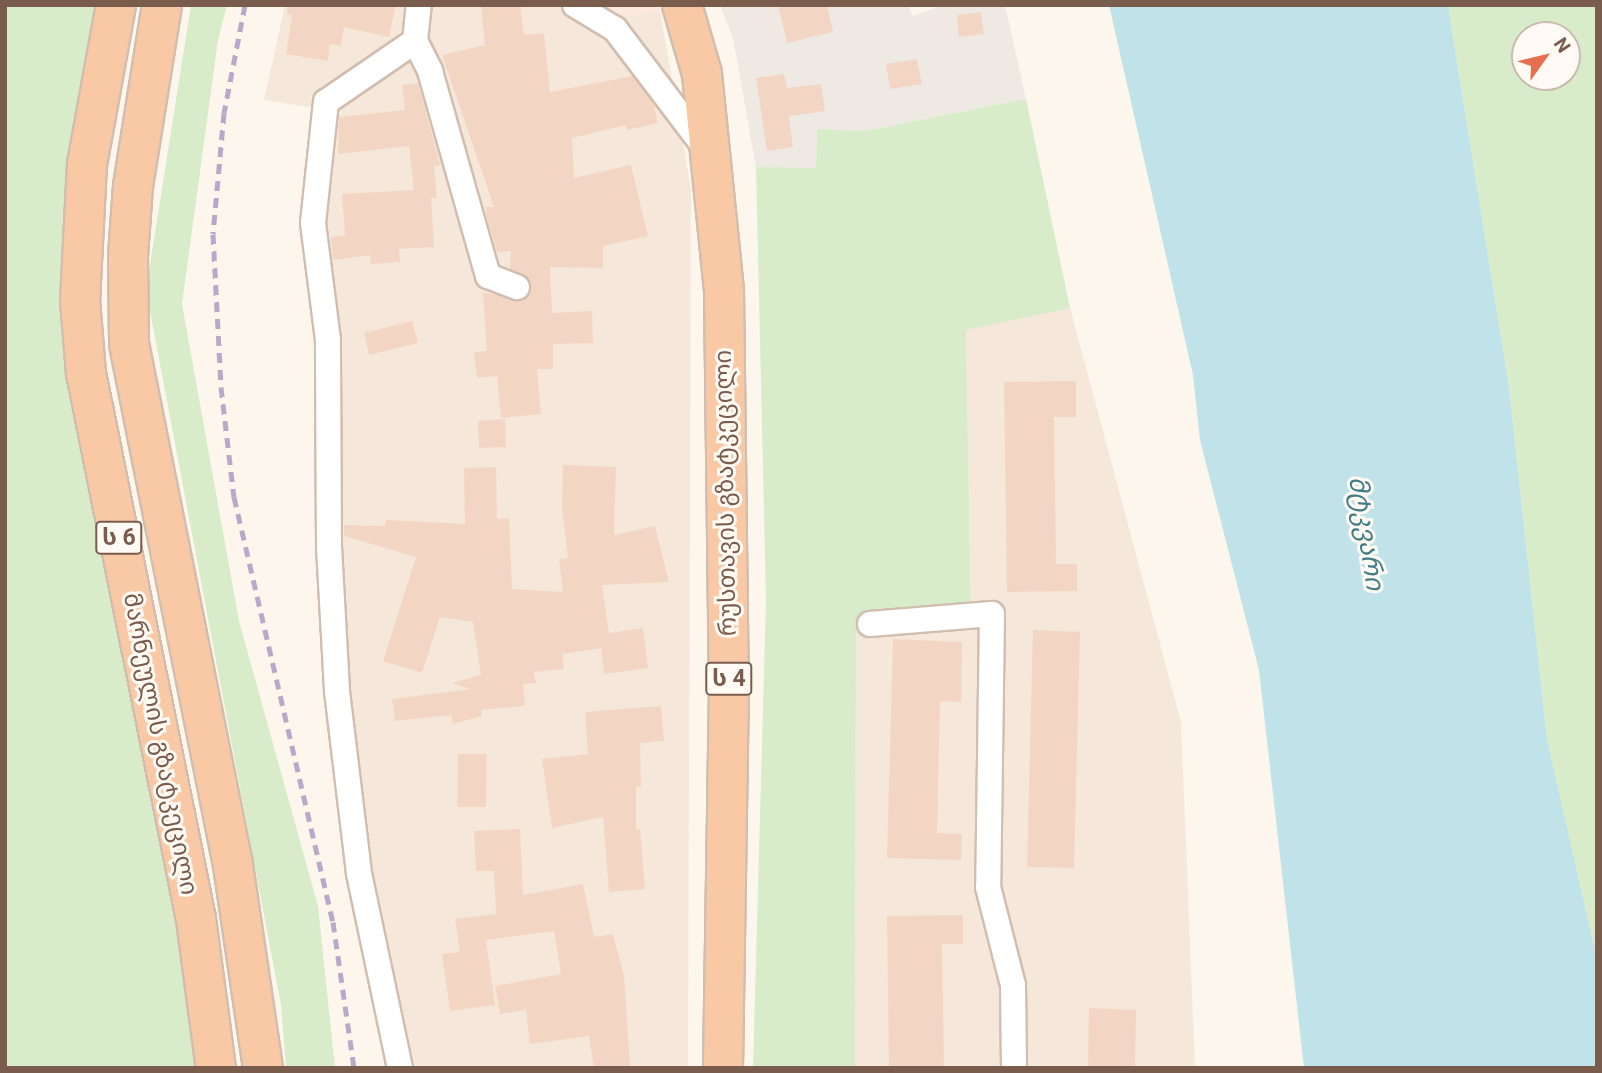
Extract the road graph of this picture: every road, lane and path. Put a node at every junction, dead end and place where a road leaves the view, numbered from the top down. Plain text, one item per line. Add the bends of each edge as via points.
1 (116, 5) edge
2 (162, 5) edge
3 (419, 5) edge
4 (575, 5) edge
5 (682, 5) edge
6 (415, 41) junction
7 (712, 157) junction
8 (517, 287) dead end
9 (870, 624) dead end
10 (216, 1068) edge
11 (263, 1068) edge
12 (400, 1068) edge
13 (723, 1068) edge
14 (1014, 1068) edge

1 - 10 highway, მარნეულის გზატკეცილი / ს 6 via 87,164 80,300 86,373 195,919
2 - 11 highway, მარნეულის გზატკეცილი / ს 6 via 133,186 129,344 233,865
3 - 6 street
4 - 7 street via 615,29
5 - 7 highway, რუსთავის გზატკეცილი / ს 4 via 702,74
6 - 8 street via 430,71 488,276
6 - 12 street via 326,102 313,223 328,340 329,547 337,690 359,873
7 - 13 highway, რუსთავის გზატკეცილი / ს 4 via 724,291 729,672
9 - 14 street via 992,614 988,887 1013,985

